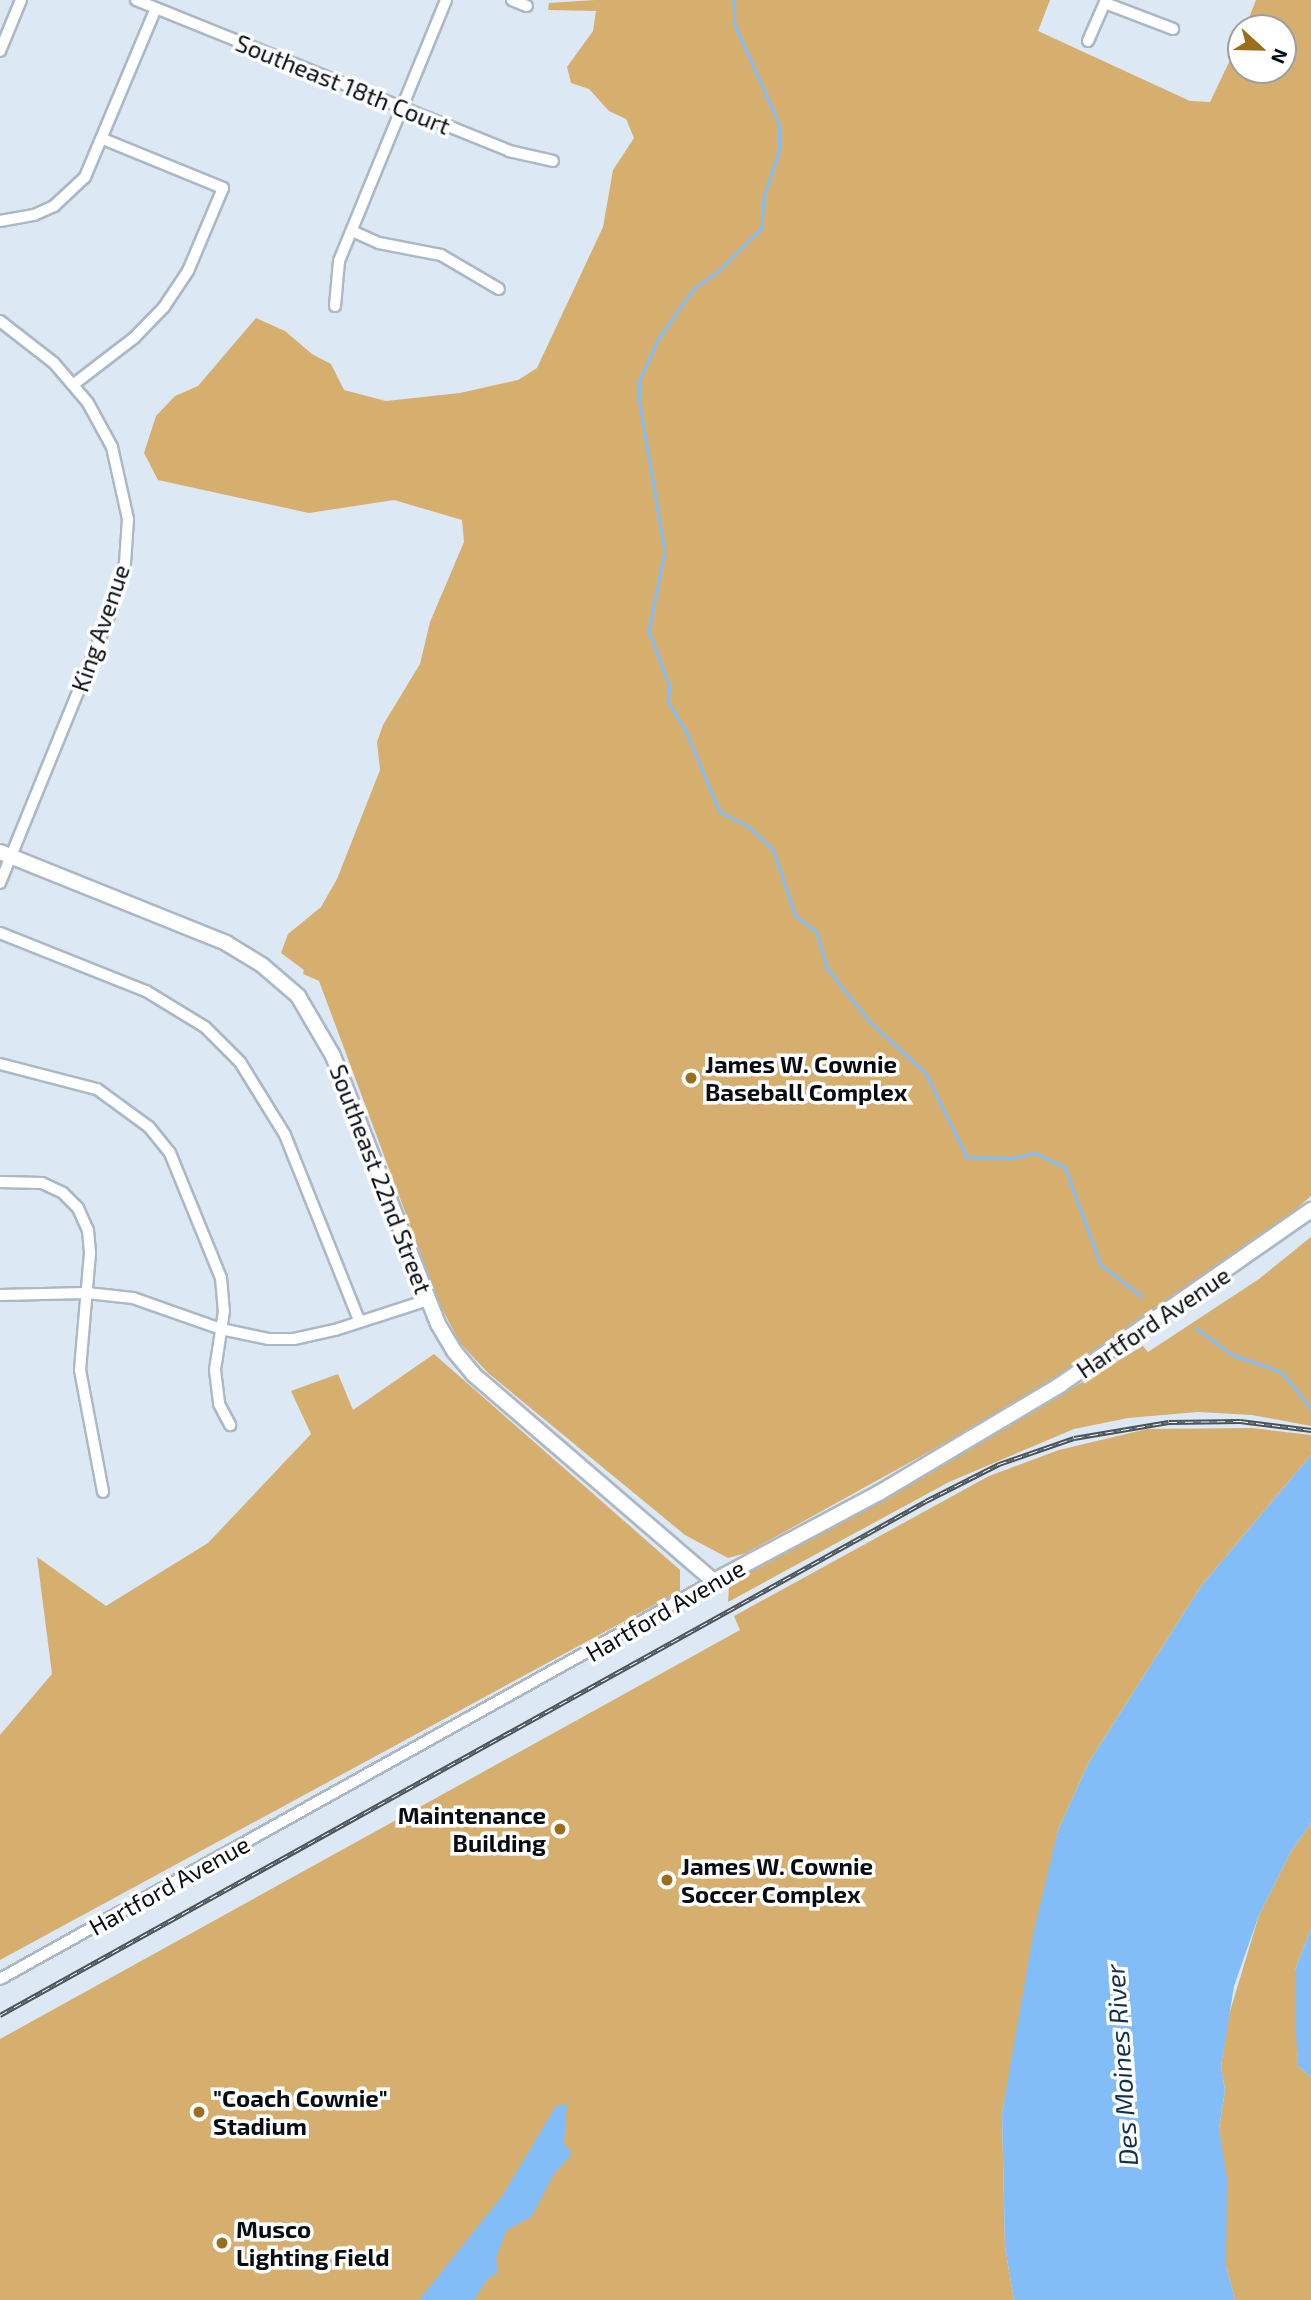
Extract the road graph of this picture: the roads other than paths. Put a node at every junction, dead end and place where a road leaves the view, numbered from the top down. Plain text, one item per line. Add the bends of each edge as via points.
1 (21, 0) edge
2 (136, 0) edge
3 (446, 0) edge
4 (512, 0) edge
5 (1106, 1) edge
6 (527, 6) dead end
7 (156, 8) junction
8 (1173, 29) dead end
9 (1088, 41) dead end
10 (0, 51) edge
11 (402, 108) junction
12 (103, 139) junction
13 (553, 161) dead end
14 (0, 221) edge
15 (352, 231) junction
16 (499, 289) dead end
17 (335, 306) dead end
18 (0, 321) edge
19 (74, 384) junction
20 (5, 854) edge
21 (0, 883) edge
22 (0, 933) edge
23 (0, 1064) edge
24 (0, 1182) edge
25 (1311, 1210) edge
26 (87, 1293) junction
27 (0, 1295) edge
28 (428, 1300) junction
29 (359, 1320) junction
30 (221, 1329) junction
31 (229, 1425) dead end
32 (103, 1492) dead end
33 (714, 1581) junction
34 (0, 1979) edge

1 - 10 street
2 - 7 street, Southeast 18th Court
3 - 11 street
4 - 6 street
5 - 8 street
5 - 9 street
7 - 11 street, Southeast 18th Court
7 - 12 street
11 - 13 street, Southeast 18th Court via 509,151
11 - 15 street
12 - 14 street via 85,177 71,193 34,215
12 - 19 street via 223,188 188,271 164,307 134,338
15 - 16 street via 379,243 441,255
15 - 17 street via 339,261
18 - 19 street, King Avenue
19 - 20 street, King Avenue via 102,426 121,474 128,519 125,563 113,607
20 - 21 street, King Avenue
20 - 28 street, Southeast 22nd Street via 226,943 262,965 298,996 333,1056
22 - 29 street via 146,990 205,1027 240,1062 285,1135
23 - 30 street via 97,1089 149,1127 170,1153 211,1247 225,1296
24 - 26 street via 42,1183 63,1193 78,1208 88,1230
25 - 33 street, Hartford Avenue via 1060,1385 878,1493
26 - 27 street
26 - 30 street via 133,1298
26 - 32 street via 80,1370
28 - 29 street
28 - 33 street, Southeast 22nd Street via 446,1341 473,1374
29 - 30 street via 294,1339
30 - 31 street via 215,1370 219,1404
33 - 34 street, Hartford Avenue

